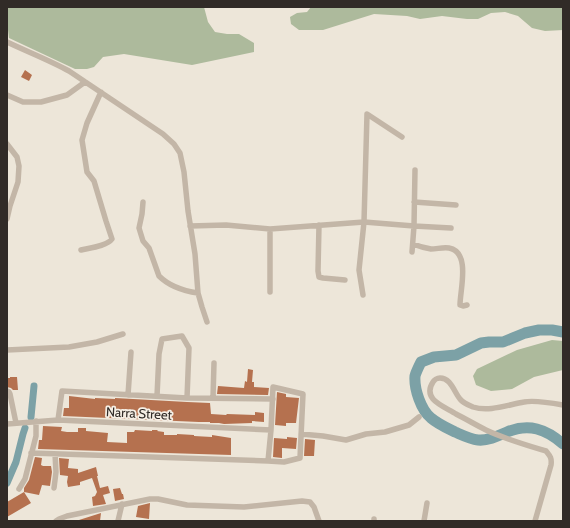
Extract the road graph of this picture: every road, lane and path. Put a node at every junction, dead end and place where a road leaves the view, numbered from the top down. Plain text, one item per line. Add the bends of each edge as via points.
1 (7, 42) edge
2 (85, 82) junction
3 (101, 92) junction
4 (7, 95) edge
5 (402, 137) dead end
6 (7, 144) edge
7 (415, 170) dead end
8 (143, 202) dead end
9 (414, 202) junction
10 (456, 205) dead end
11 (7, 219) edge
12 (364, 222) junction
13 (319, 225) junction
14 (190, 226) junction
15 (414, 226) junction
16 (451, 228) dead end
17 (270, 229) junction
18 (413, 244) junction
19 (81, 250) dead end
20 (412, 252) dead end
21 (345, 280) dead end
22 (270, 292) dead end
23 (198, 293) junction
24 (363, 295) dead end
25 (467, 305) dead end
26 (207, 322) dead end
27 (123, 334) dead end
28 (7, 350) edge
29 (131, 352) dead end
30 (214, 363) dead end
31 (7, 391) edge
32 (128, 395) junction
33 (157, 396) junction
34 (187, 398) junction
35 (213, 398) junction
36 (273, 399) junction
37 (563, 405) edge
38 (419, 417) dead end
39 (58, 420) junction
40 (36, 421) junction
41 (16, 423) junction
42 (7, 424) edge
43 (271, 430) junction
44 (301, 434) junction
45 (31, 453) junction
46 (55, 454) junction
47 (268, 461) junction
48 (54, 488) dead end
49 (19, 489) dead end
50 (427, 503) dead end
51 (122, 504) junction
52 (56, 521) edge
53 (118, 521) edge
54 (319, 521) edge
55 (424, 521) edge
56 (535, 521) edge

1 - 2 street via 57,64
2 - 3 street
2 - 4 street via 67,95 42,102 23,102
3 - 14 street via 163,134 180,153
3 - 19 street via 82,140 87,172 94,181 112,239 107,244
5 - 12 street via 367,114
6 - 11 street via 17,157 19,166 18,182
7 - 9 street
8 - 23 street via 139,228 158,276 178,288
9 - 10 street
9 - 15 street
12 - 13 street
12 - 15 street
12 - 24 street via 359,270
13 - 17 street
13 - 21 street via 320,277
14 - 17 street via 226,225
14 - 23 street
15 - 16 street
15 - 18 street
17 - 22 street
18 - 20 street
18 - 25 street via 455,251 463,264 460,304
23 - 26 street
27 - 28 street via 69,347
29 - 32 street
30 - 35 street
31 - 41 street via 10,394
32 - 33 street
32 - 39 street via 62,391
33 - 34 street
33 - 34 street via 162,338 182,336 189,348
34 - 35 street
35 - 36 street
36 - 43 street
36 - 44 street via 273,387 303,394
37 - 56 street via 525,402 477,408 465,404 444,379 438,378 430,386 430,395 434,401 486,430 546,451 551,456 551,465
38 - 44 street via 409,425 346,440
39 - 40 street, Narra Street
39 - 43 street, Narra Street
40 - 41 street, Narra Street
40 - 45 street via 36,436
41 - 42 street, Narra Street
43 - 47 street
44 - 47 street via 300,458 284,462
45 - 46 street
45 - 49 street via 25,479
46 - 47 street
46 - 48 street
50 - 55 street
51 - 52 street via 66,516
51 - 53 street
51 - 54 street via 158,499 187,505 244,508 302,501 310,502

